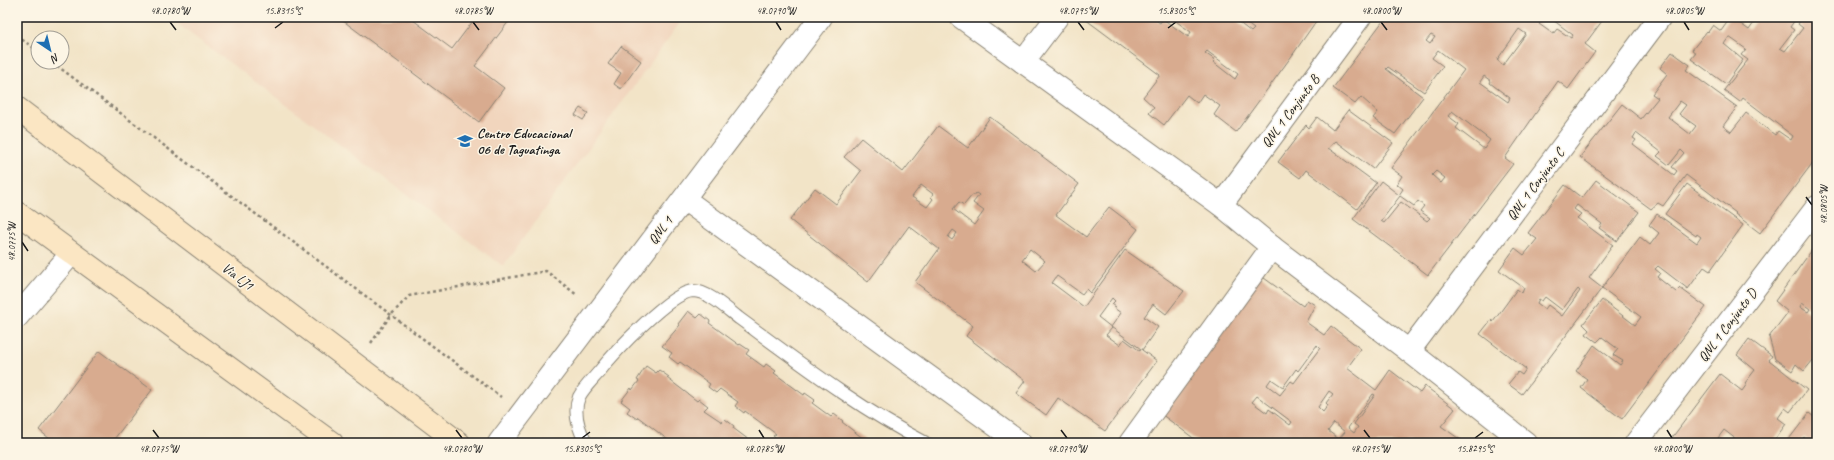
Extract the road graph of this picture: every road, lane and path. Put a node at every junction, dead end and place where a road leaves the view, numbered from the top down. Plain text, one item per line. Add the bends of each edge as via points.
1 (821, 17) edge
2 (961, 17) edge
3 (1056, 17) edge
4 (1360, 17) edge
5 (1660, 17) edge
6 (17, 36) edge
7 (30, 45) edge
8 (1023, 62) junction
9 (63, 70) edge
10 (17, 108) edge
11 (684, 199) junction
12 (1221, 205) junction
13 (1817, 207) edge
14 (17, 213) edge
15 (1272, 247) junction
16 (71, 254) junction
17 (599, 311) junction
18 (390, 315) junction
19 (17, 317) edge
20 (1409, 351) junction
21 (357, 365) junction
22 (522, 412) junction
23 (332, 443) edge
24 (460, 443) edge
25 (499, 443) edge
26 (586, 443) edge
27 (926, 443) edge
28 (1020, 443) edge
29 (1130, 443) edge
30 (1526, 443) edge
31 (1636, 443) edge

1 - 11 street, QNL 1
2 - 8 street
3 - 8 street
4 - 12 street, QNL 1 Conjunto B
5 - 20 street, QNL 1 Conjunto C
6 - 7 path
8 - 12 street
9 - 18 path
10 - 21 main road, Via LJ1
11 - 17 street, QNL 1
11 - 28 street
12 - 15 street
13 - 31 street, QNL 1 Conjunto D
14 - 16 main road
15 - 20 street
15 - 29 street
16 - 19 street
16 - 23 main road
17 - 18 path via 546,271 409,296
17 - 22 street, QNL 1
18 - 21 path
18 - 22 path
20 - 30 street
21 - 24 main road, Via LJ1
22 - 25 street, QNL 1
26 - 27 lane via 579,430 579,397 599,371 653,314 672,299 693,291 709,296 890,424

